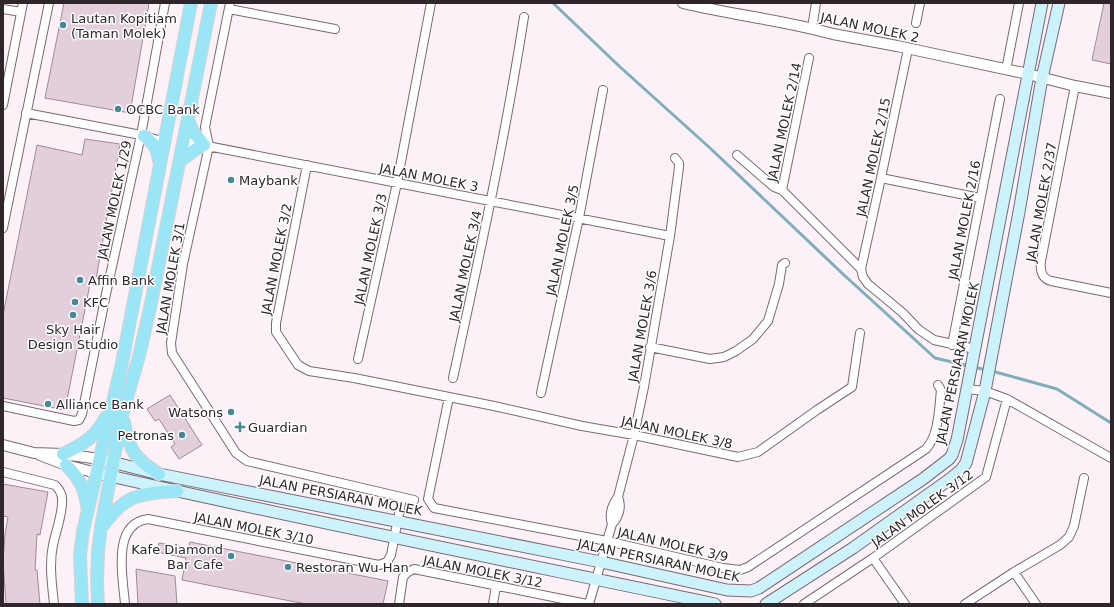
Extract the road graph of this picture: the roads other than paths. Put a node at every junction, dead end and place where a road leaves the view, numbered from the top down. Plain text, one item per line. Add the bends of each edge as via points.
1 (23, 3) edge
2 (49, 3) edge
3 (165, 3) edge
4 (191, 3) edge
5 (211, 3) edge
6 (431, 3) edge
7 (683, 3) edge
8 (816, 3) edge
9 (920, 3) edge
10 (1019, 3) edge
11 (1042, 3) edge
12 (1059, 3) edge
13 (230, 6) edge
14 (3, 9) edge
15 (21, 12) junction
16 (524, 17) dead end
17 (916, 23) dead end
18 (812, 28) junction
19 (335, 29) dead end
20 (908, 49) junction
21 (809, 58) dead end
22 (7, 66) edge
23 (1006, 70) junction
24 (1028, 74) junction
25 (1042, 78) junction
26 (1075, 86) junction
27 (603, 90) dead end
28 (1111, 93) edge
29 (1000, 99) dead end
30 (3, 105) edge
31 (26, 113) junction
32 (188, 119) junction
33 (168, 120) junction
34 (142, 136) junction
35 (164, 139) junction
36 (183, 143) junction
37 (206, 146) junction
38 (737, 155) dead end
39 (674, 158) dead end
40 (179, 162) junction
41 (160, 164) junction
42 (307, 165) junction
43 (881, 178) junction
44 (397, 182) junction
45 (782, 190) junction
46 (980, 198) junction
47 (491, 201) junction
48 (580, 218) junction
49 (3, 228) edge
50 (670, 236) junction
51 (785, 262) dead end
52 (861, 269) junction
53 (1111, 293) edge
54 (860, 333) dead end
55 (952, 345) junction
56 (650, 347) junction
57 (975, 352) junction
58 (358, 359) dead end
59 (453, 378) dead end
60 (968, 384) junction
61 (938, 385) dead end
62 (986, 386) junction
63 (541, 393) dead end
64 (449, 397) junction
65 (1007, 399) junction
66 (3, 406) edge
67 (111, 408) junction
68 (122, 415) junction
69 (634, 435) junction
70 (3, 445) edge
71 (1111, 458) edge
72 (100, 459) junction
73 (65, 460) junction
74 (114, 462) junction
75 (3, 472) edge
76 (97, 473) junction
77 (159, 474) junction
78 (111, 477) junction
79 (1084, 478) dead end
80 (177, 491) junction
81 (402, 498) junction
82 (414, 500) dead end
83 (88, 509) junction
84 (398, 521) junction
85 (101, 527) junction
86 (394, 538) junction
87 (607, 541) junction
88 (873, 558) junction
89 (601, 562) junction
90 (1014, 572) junction
91 (596, 579) junction
92 (496, 586) junction
93 (54, 604) edge
94 (82, 604) edge
95 (98, 604) edge
96 (125, 604) edge
97 (399, 604) edge
98 (493, 604) edge
99 (588, 604) edge
100 (715, 604) edge
101 (766, 604) edge
102 (804, 604) edge
103 (905, 604) edge
104 (965, 604) edge
105 (1036, 604) edge

1 - 15 street
2 - 31 street
3 - 34 street, JALAN MOLEK 1/29
4 - 33 main road
5 - 32 main road
6 - 44 street, JALAN MOLEK 3/3
7 - 18 street, JALAN MOLEK 2
8 - 18 street
9 - 17 street
10 - 23 street
11 - 24 main road, JALAN PERSIARAN MOLEK
12 - 25 main road
13 - 19 street
13 - 37 street, JALAN MOLEK 3/1 via 205,127
14 - 15 street
15 - 22 street
16 - 47 street, JALAN MOLEK 3/4 via 513,92
18 - 20 street, JALAN MOLEK 2
20 - 23 street, JALAN MOLEK 2
20 - 43 street, JALAN MOLEK 2/15
21 - 45 street, JALAN MOLEK 2/14
22 - 30 street
23 - 24 street, JALAN MOLEK 2
24 - 25 street, JALAN MOLEK 2
24 - 57 main road, JALAN PERSIARAN MOLEK
25 - 26 street, JALAN MOLEK 2
25 - 62 main road
26 - 28 street, JALAN MOLEK 2
26 - 53 street, JALAN MOLEK 2/37 via 1040,270 1044,277 1051,281
27 - 48 street, JALAN MOLEK 3/5
29 - 46 street, JALAN MOLEK 2/16
31 - 34 street
31 - 49 street
32 - 35 main road via 180,132
32 - 36 main road
32 - 37 main road via 196,137
33 - 34 main road via 160,131
33 - 35 main road
34 - 35 street
34 - 41 main road via 153,143
34 - 66 street, JALAN MOLEK 1/29 via 79,420
35 - 41 main road
36 - 37 street, JALAN MOLEK 3
36 - 40 main road
36 - 41 main road
37 - 40 main road
37 - 42 street, JALAN MOLEK 3
37 - 81 street, JALAN MOLEK 3/1 via 183,264 171,343 172,353 236,453 247,462
38 - 45 street via 774,187
39 - 50 street, JALAN MOLEK 3/6 via 679,167
40 - 68 main road via 144,335
41 - 67 main road
42 - 44 street, JALAN MOLEK 3
42 - 64 street, JALAN MOLEK 3/2 via 276,332 298,365 309,371
43 - 46 street
43 - 52 street, JALAN MOLEK 2/15
44 - 47 street, JALAN MOLEK 3
44 - 58 street, JALAN MOLEK 3/3
45 - 52 street
46 - 55 street, JALAN MOLEK 2/16
47 - 48 street, JALAN MOLEK 3
47 - 59 street, JALAN MOLEK 3/4
48 - 50 street, JALAN MOLEK 3
48 - 63 street, JALAN MOLEK 3/5
50 - 56 street, JALAN MOLEK 3/6
51 - 56 street via 768,321 753,339 736,351 724,358 710,358
52 - 55 street via 868,284 918,329 934,340
54 - 69 street, JALAN MOLEK 3/8 via 852,387 758,452 738,457
55 - 57 street
56 - 69 street, JALAN MOLEK 3/6
57 - 60 main road, JALAN PERSIARAN MOLEK
60 - 62 street
60 - 89 main road, JALAN PERSIARAN MOLEK via 954,450 949,459 924,479 759,588 751,591 727,590
61 - 87 street, JALAN MOLEK 3/9 via 942,390 935,435 926,449 748,567 740,570 723,568
62 - 65 street
62 - 101 main road via 969,454 961,470 853,548
64 - 69 street, JALAN MOLEK 3/8
64 - 87 street, JALAN MOLEK 3/9 via 428,499 434,508
65 - 71 street
65 - 88 street, JALAN MOLEK 3/12 via 986,477
67 - 72 main road
67 - 73 main road via 95,434
68 - 74 main road
68 - 77 main road via 130,447 145,465
69 - 87 street, JALAN MOLEK 3/6 via 618,498 621,504
70 - 73 street, JALAN PERSIARAN MOLEK
72 - 73 street, JALAN PERSIARAN MOLEK
72 - 74 main road, JALAN PERSIARAN MOLEK
72 - 76 main road
73 - 76 street, JALAN PERSIARAN MOLEK
73 - 83 main road via 82,484
74 - 77 main road, JALAN PERSIARAN MOLEK
74 - 78 main road
75 - 93 street via 55,485 60,491 62,510 52,560
76 - 78 main road, JALAN PERSIARAN MOLEK
76 - 83 main road
77 - 84 main road, JALAN PERSIARAN MOLEK
78 - 80 main road, JALAN PERSIARAN MOLEK
78 - 85 main road
79 - 90 street via 1074,526 1069,537
80 - 85 main road via 149,493 131,498 116,508
80 - 86 main road, JALAN PERSIARAN MOLEK
81 - 82 street, JALAN MOLEK 3/1
81 - 84 street, JALAN MOLEK 3/10
83 - 94 main road via 82,531 80,556
84 - 86 street, JALAN MOLEK 3/10
84 - 89 main road, JALAN PERSIARAN MOLEK
85 - 95 main road via 98,552
86 - 91 main road, JALAN PERSIARAN MOLEK
86 - 96 street, JALAN MOLEK 3/10 via 391,555 387,562 379,565 148,519 141,520 132,526 123,543
87 - 89 street, JALAN MOLEK 3/6
88 - 102 street, JALAN MOLEK 3/12
88 - 103 street
89 - 91 street, JALAN MOLEK 3/6
90 - 104 street
90 - 105 street
91 - 99 street, JALAN MOLEK 3/6
91 - 100 main road, JALAN PERSIARAN MOLEK
92 - 97 street, JALAN MOLEK 3/12 via 414,569 403,577
92 - 98 street
92 - 99 street, JALAN MOLEK 3/12

